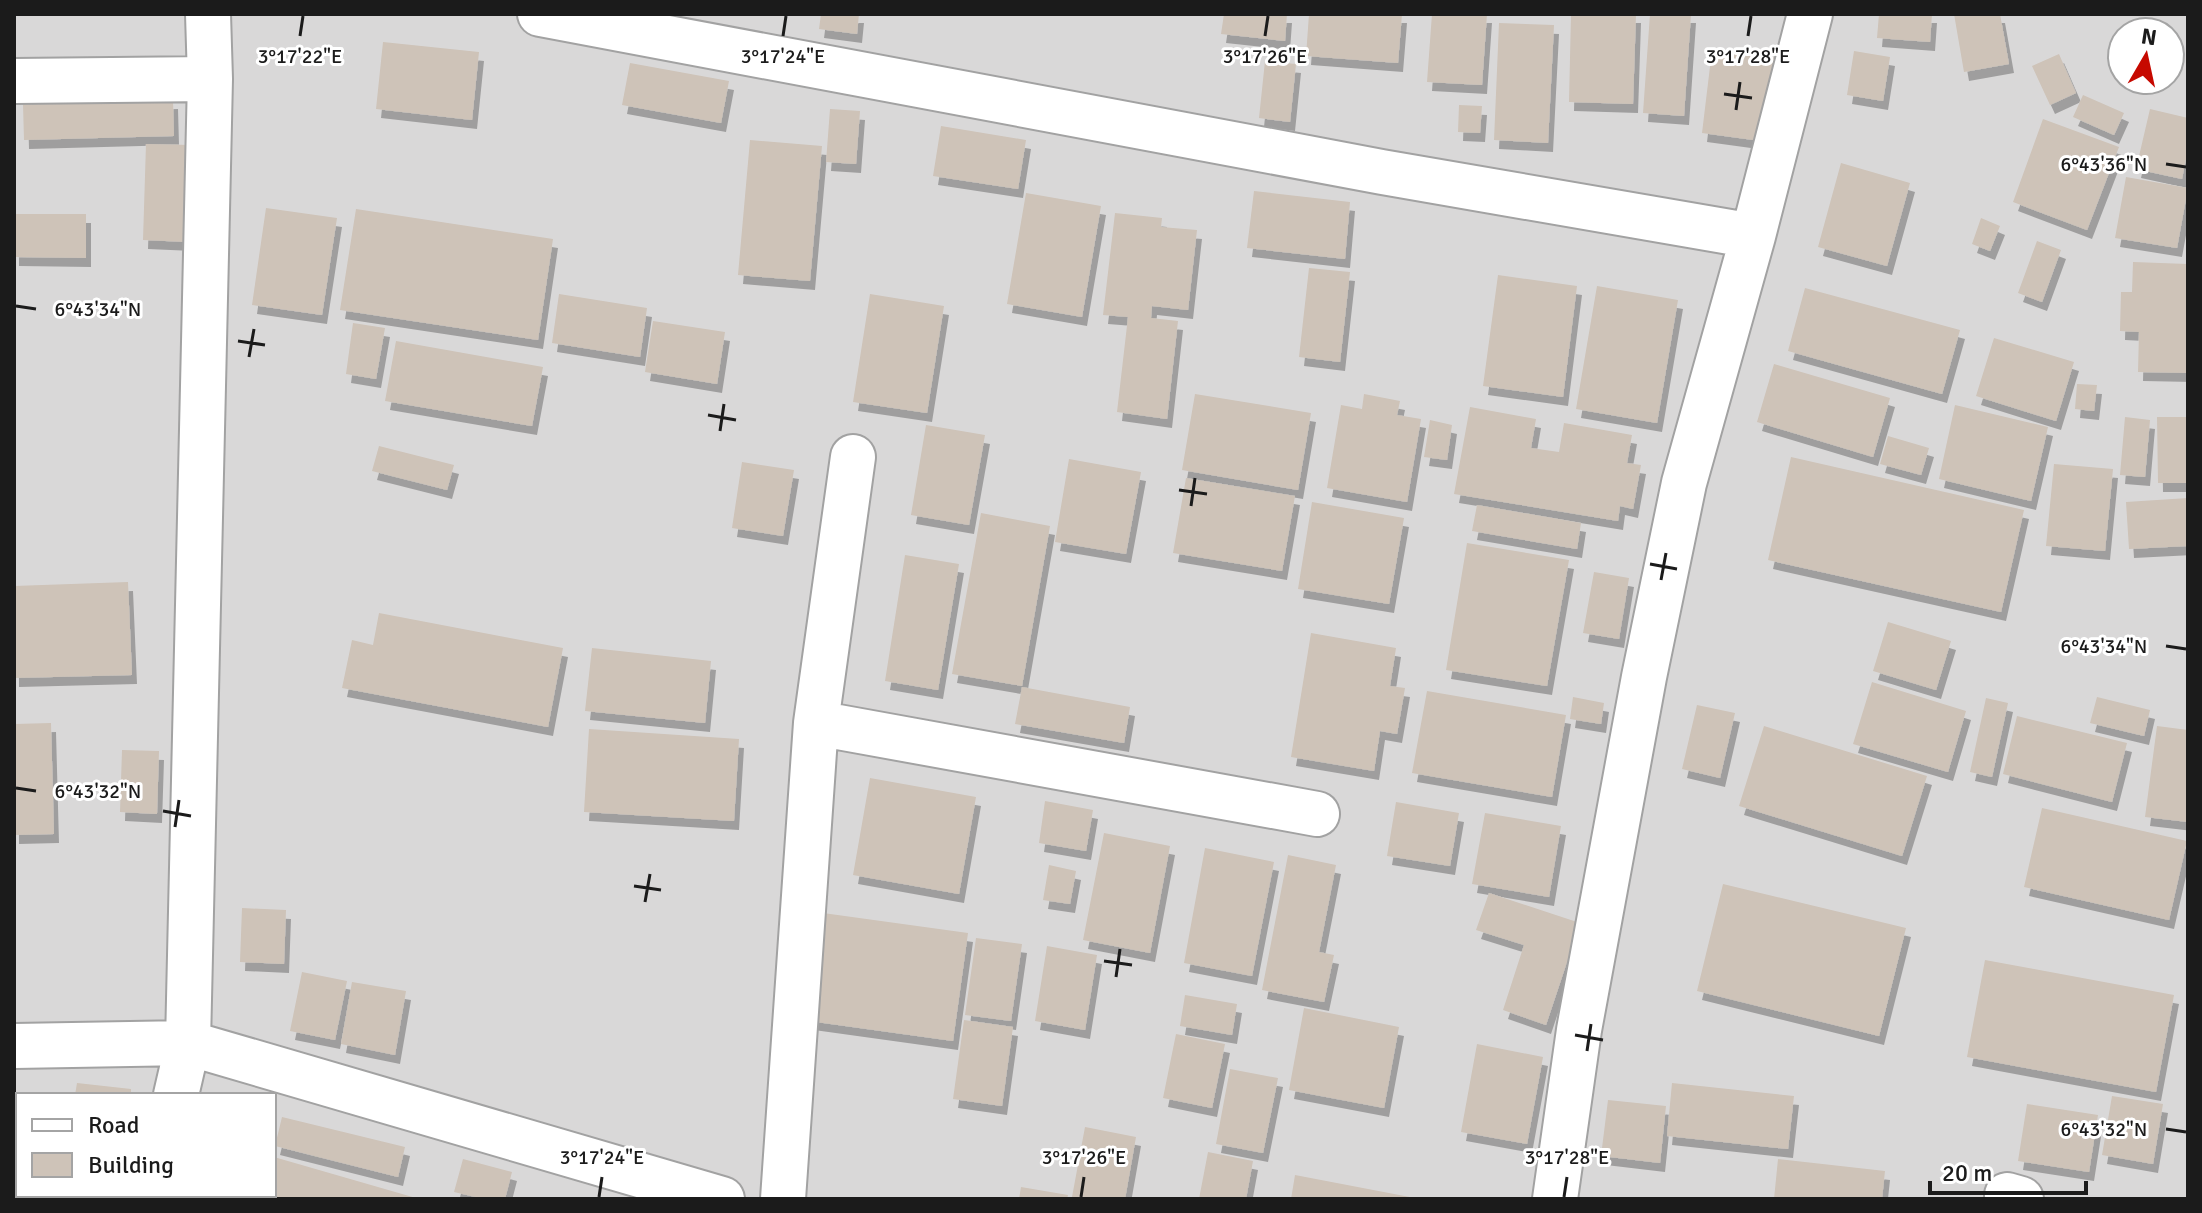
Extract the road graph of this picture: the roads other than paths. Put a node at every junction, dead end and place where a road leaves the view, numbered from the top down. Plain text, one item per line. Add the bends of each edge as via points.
1 (208, 14) edge
2 (540, 14) edge
3 (1810, 14) edge
4 (210, 79) junction
5 (14, 81) edge
6 (1753, 236) junction
7 (853, 457) dead end
8 (816, 723) junction
9 (1317, 814) dead end
10 (188, 1043) junction
11 (14, 1046) edge
12 (176, 1093) edge
13 (722, 1199) edge
14 (783, 1199) edge
15 (1555, 1199) edge

1 - 4 street
2 - 6 street
3 - 6 street
4 - 5 street
4 - 10 street
6 - 15 street via 1677,513 1579,1030
7 - 8 street
8 - 9 street
8 - 14 street
10 - 11 street
10 - 12 street
10 - 13 street

